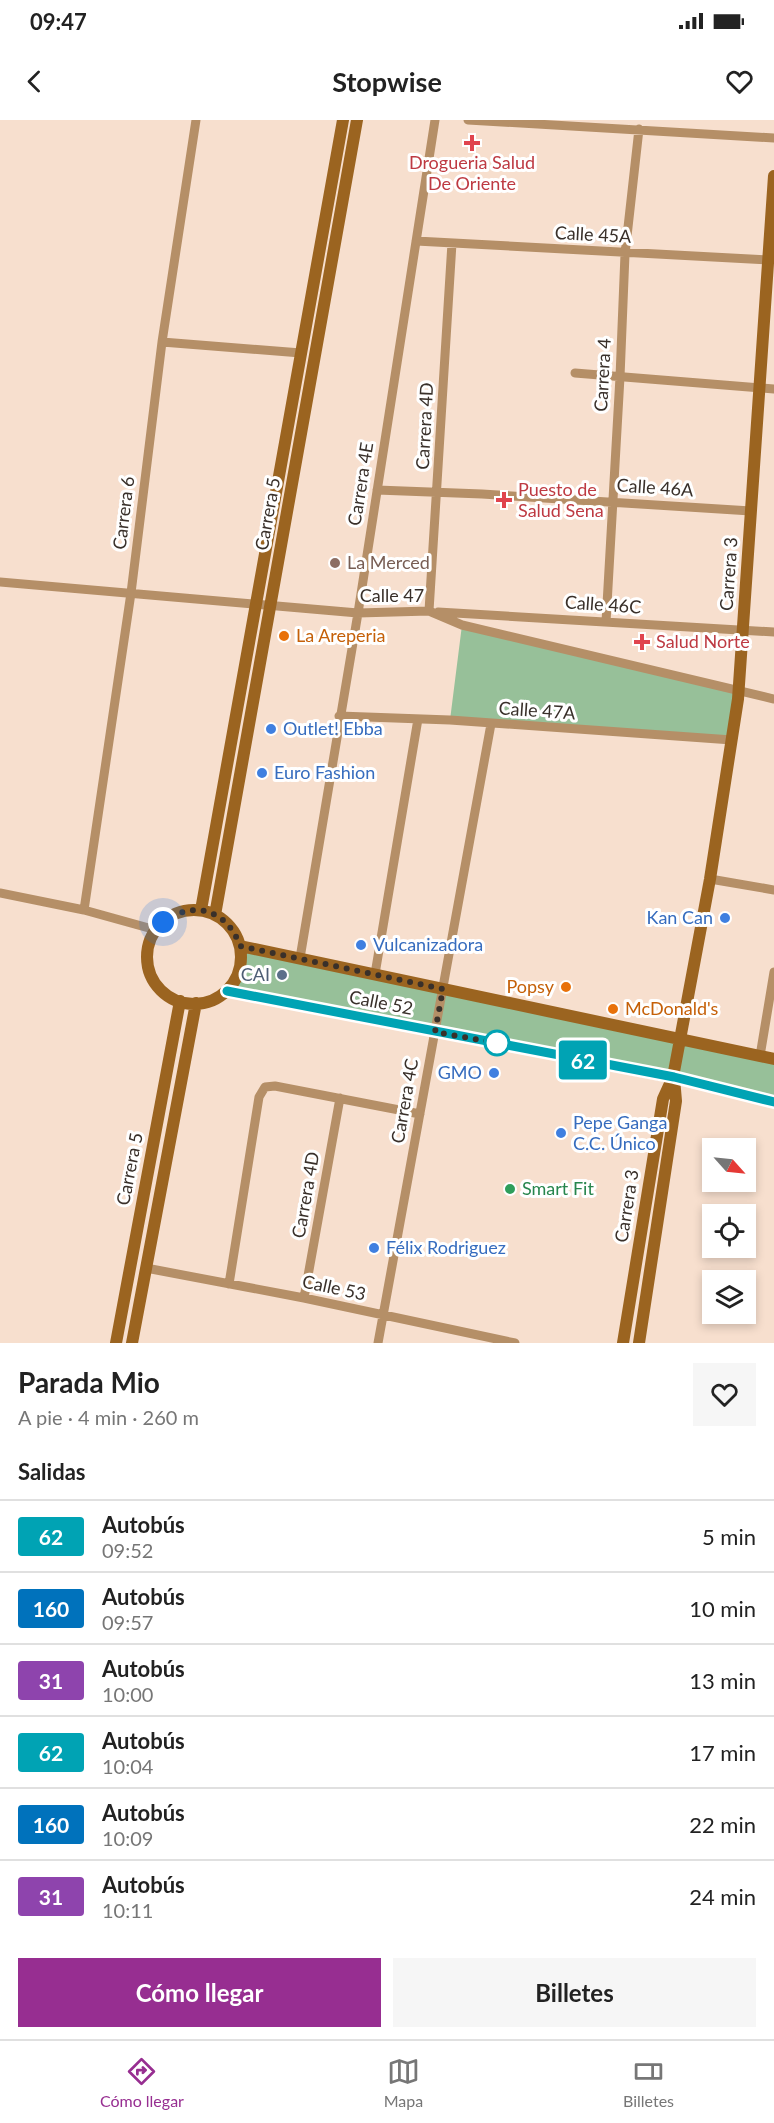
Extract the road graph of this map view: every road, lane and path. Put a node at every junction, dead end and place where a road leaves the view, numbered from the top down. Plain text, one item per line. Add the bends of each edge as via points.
1 (196, 120) edge
2 (344, 120) edge
3 (357, 120) edge
4 (435, 120) edge
5 (468, 120) edge
6 (661, 120) edge
7 (528, 122) edge
8 (639, 129) junction
9 (659, 131) junction
10 (774, 138) edge
11 (774, 176) edge
12 (772, 220) edge
13 (416, 241) junction
14 (452, 243) junction
15 (625, 254) junction
16 (768, 260) junction
17 (162, 342) junction
18 (301, 353) junction
19 (575, 373) dead end
20 (620, 377) junction
21 (760, 388) junction
22 (774, 389) edge
23 (377, 490) junction
24 (438, 492) junction
25 (613, 502) junction
26 (751, 512) junction
27 (0, 582) edge
28 (131, 593) junction
29 (256, 604) junction
30 (270, 605) junction
31 (429, 611) junction
32 (358, 613) junction
33 (606, 622) junction
34 (743, 630) junction
35 (774, 632) edge
36 (739, 692) junction
37 (774, 699) edge
38 (339, 716) junction
39 (418, 719) junction
40 (491, 724) junction
41 (732, 740) junction
42 (710, 879) junction
43 (774, 890) edge
44 (0, 893) edge
45 (84, 910) junction
46 (201, 910) junction
47 (215, 915) junction
48 (156, 930) junction
49 (240, 946) junction
50 (300, 958) junction
51 (774, 972) edge
52 (375, 974) junction
53 (443, 989) junction
54 (227, 991) junction
55 (180, 1001) junction
56 (196, 1004) junction
57 (435, 1032) junction
58 (681, 1040) junction
59 (760, 1056) junction
60 (774, 1059) edge
61 (674, 1077) junction
62 (340, 1098) junction
63 (774, 1102) edge
64 (420, 1114) junction
65 (146, 1181) junction
66 (161, 1184) junction
67 (146, 1268) junction
68 (229, 1284) junction
69 (304, 1298) junction
70 (383, 1316) junction
71 (116, 1343) edge
72 (132, 1343) edge
73 (378, 1343) edge
74 (514, 1343) edge
75 (623, 1343) edge
76 (639, 1343) edge

1 - 17 street, Carrera 6
2 - 18 main road, Carrera 5
3 - 30 main road, Carrera 5
4 - 13 street, Carrera 4E
5 - 7 street
6 - 9 street
7 - 8 street
8 - 9 street
8 - 15 street, Carrera 4
9 - 10 street
11 - 12 main road, Carrera 3
12 - 16 main road, Carrera 3
13 - 14 street, Calle 45A
13 - 23 street, Carrera 4E
14 - 15 street, Calle 45A
14 - 24 street, Carrera 4D
15 - 16 street, Calle 45A
15 - 20 street, Carrera 4
16 - 21 main road, Carrera 3
17 - 18 street
17 - 28 street, Carrera 6
18 - 29 main road, Carrera 5
19 - 20 street
20 - 21 street
20 - 25 street, Carrera 4
21 - 22 street
21 - 26 main road, Carrera 3
23 - 24 street, Calle 46A
23 - 32 street, Carrera 4E
24 - 25 street, Calle 46A
24 - 31 street, Carrera 4D
25 - 26 street, Calle 46A
25 - 33 street, Carrera 4
26 - 34 main road, Carrera 3
27 - 28 street, Calle 47
28 - 29 street, Calle 47
28 - 45 street, Carrera 6
29 - 30 street, Calle 47
29 - 46 main road, Carrera 5
30 - 32 street, Calle 47
30 - 47 main road, Carrera 5
31 - 32 street, Calle 47
31 - 33 street, Calle 46C
31 - 36 street, Calle 47 via 462,625
32 - 38 street, Carrera 4E
33 - 34 street, Calle 46C
34 - 35 street, Calle 46C
34 - 36 main road, Carrera 3
36 - 37 street, Calle 47
36 - 41 main road, Carrera 3
38 - 39 street, Calle 47A
38 - 50 street, Carrera 4E
39 - 40 street, Calle 47A
39 - 52 street
40 - 41 street, Calle 47A
40 - 53 street, Carrera 4C
41 - 42 main road, Carrera 3
42 - 43 street
42 - 58 main road, Carrera 3
44 - 45 street
45 - 48 street
46 - 47 main road
46 - 48 main road via 171,916
47 - 49 main road via 231,927
48 - 55 main road via 148,948 149,967 157,985
49 - 50 main road, Calle 52
49 - 54 main road via 239,970
50 - 52 main road, Calle 52
51 - 59 street
52 - 53 main road, Calle 52
53 - 57 street, Carrera 4C
53 - 58 main road, Calle 52
54 - 56 main road
54 - 57 main road, Calle 52
55 - 56 main road
55 - 65 main road, Carrera 5
56 - 66 main road, Carrera 5
57 - 61 main road, Calle 52
57 - 64 street, Carrera 4C
58 - 59 main road, Calle 52
58 - 61 main road, Carrera 3
59 - 60 main road, Calle 52
61 - 63 main road, Calle 52
61 - 75 main road, Carrera 3 via 663,1099
61 - 76 main road, Carrera 3 via 676,1101
62 - 64 street
62 - 68 street via 275,1086 265,1088 259,1097
62 - 69 street, Carrera 4D
64 - 70 street, Carrera 4C
65 - 66 main road
65 - 71 main road, Carrera 5
66 - 67 main road, Carrera 5
67 - 68 street, Calle 53
67 - 72 main road, Carrera 5
68 - 69 street, Calle 53
69 - 70 street, Calle 53
70 - 73 street, Carrera 4C
70 - 74 street, Calle 53

